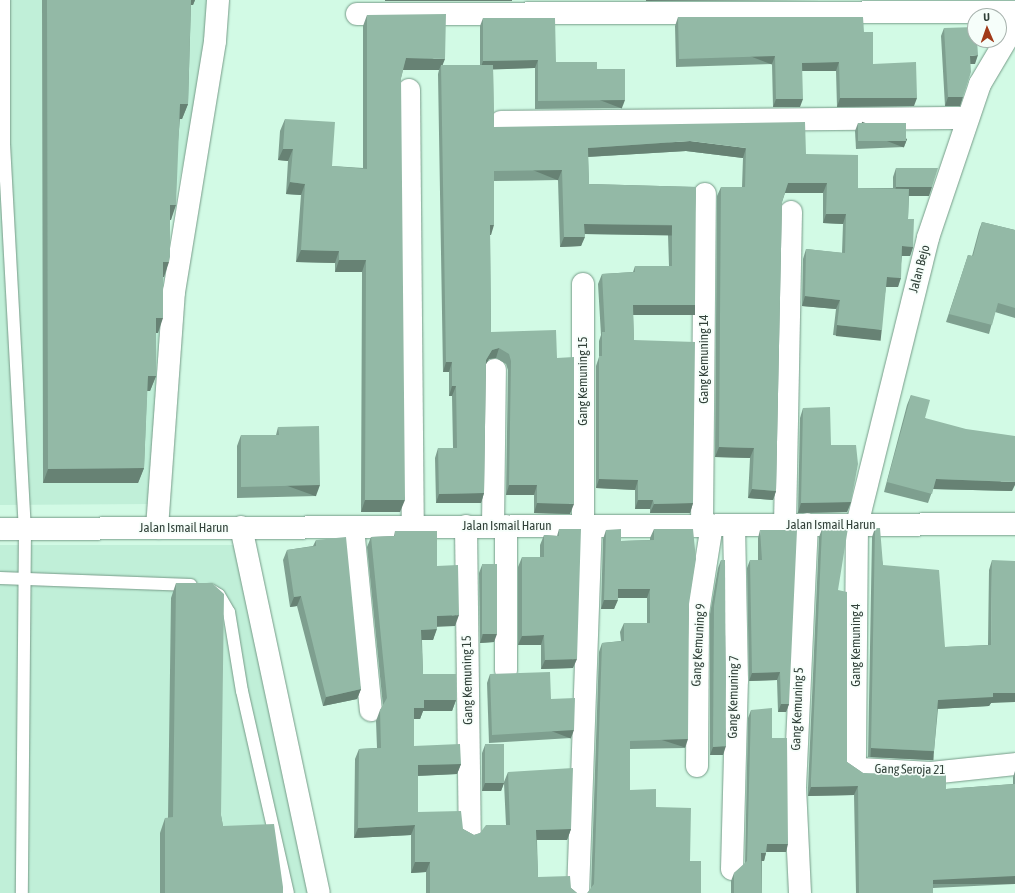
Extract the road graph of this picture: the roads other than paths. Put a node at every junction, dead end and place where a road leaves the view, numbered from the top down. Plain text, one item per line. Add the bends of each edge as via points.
1 (4, 0) edge
2 (218, 0) edge
3 (558, 8) edge
4 (1015, 12) edge
5 (357, 14) dead end
6 (1015, 25) edge
7 (410, 90) dead end
8 (968, 118) junction
9 (501, 122) dead end
10 (705, 194) dead end
11 (790, 212) dead end
12 (583, 284) dead end
13 (495, 370) dead end
14 (807, 524) junction
15 (857, 524) junction
16 (1015, 524) edge
17 (707, 525) junction
18 (734, 525) junction
19 (785, 525) junction
20 (466, 526) junction
21 (499, 526) junction
22 (587, 526) junction
23 (241, 527) junction
24 (413, 527) junction
25 (157, 528) junction
26 (353, 528) junction
27 (0, 529) edge
28 (25, 529) junction
29 (0, 578) edge
30 (23, 578) junction
31 (506, 670) dead end
32 (371, 710) dead end
33 (1015, 764) edge
34 (855, 765) joint
35 (697, 766) dead end
36 (470, 833) edge
37 (732, 869) dead end
38 (22, 893) edge
39 (288, 893) edge
40 (319, 893) edge
41 (578, 893) edge
42 (800, 893) edge

1 - 28 lane via 4,144
2 - 25 street via 215,42 174,292
3 - 4 street
3 - 5 street
6 - 8 street, Jalan Bejo via 980,84
7 - 24 street
8 - 9 street
8 - 15 street, Jalan Bejo via 926,245
10 - 17 street, Gang Kemuning 14
11 - 19 street
12 - 22 street, Gang Kemuning 15
13 - 21 street
14 - 15 street, Jalan Ismail Harun
14 - 19 street, Jalan Ismail Harun
14 - 42 street, Gang Kemuning 5 via 796,788
15 - 16 street, Jalan Ismail Harun
15 - 34 street, Gang Kemuning 4
17 - 18 street, Jalan Ismail Harun
17 - 22 street, Jalan Ismail Harun
17 - 35 street, Gang Kemuning 9 via 698,613
18 - 19 street, Jalan Ismail Harun
18 - 37 street, Gang Kemuning 7 via 737,680
20 - 21 street, Jalan Ismail Harun
20 - 24 street, Jalan Ismail Harun
20 - 36 street, Gang Kemuning 15
21 - 22 street, Jalan Ismail Harun
21 - 31 street
22 - 41 street, Gang Kemuning 15
23 - 25 street, Jalan Ismail Harun
23 - 26 street, Jalan Ismail Harun
23 - 40 street
24 - 26 street, Jalan Ismail Harun
25 - 28 street, Jalan Ismail Harun
26 - 32 street
27 - 28 street, Jalan Ismail Harun
28 - 30 lane
29 - 30 lane
30 - 38 lane
30 - 39 lane via 195,585 208,588 226,603
33 - 34 street, Gang Seroja 21 via 931,774 860,769

